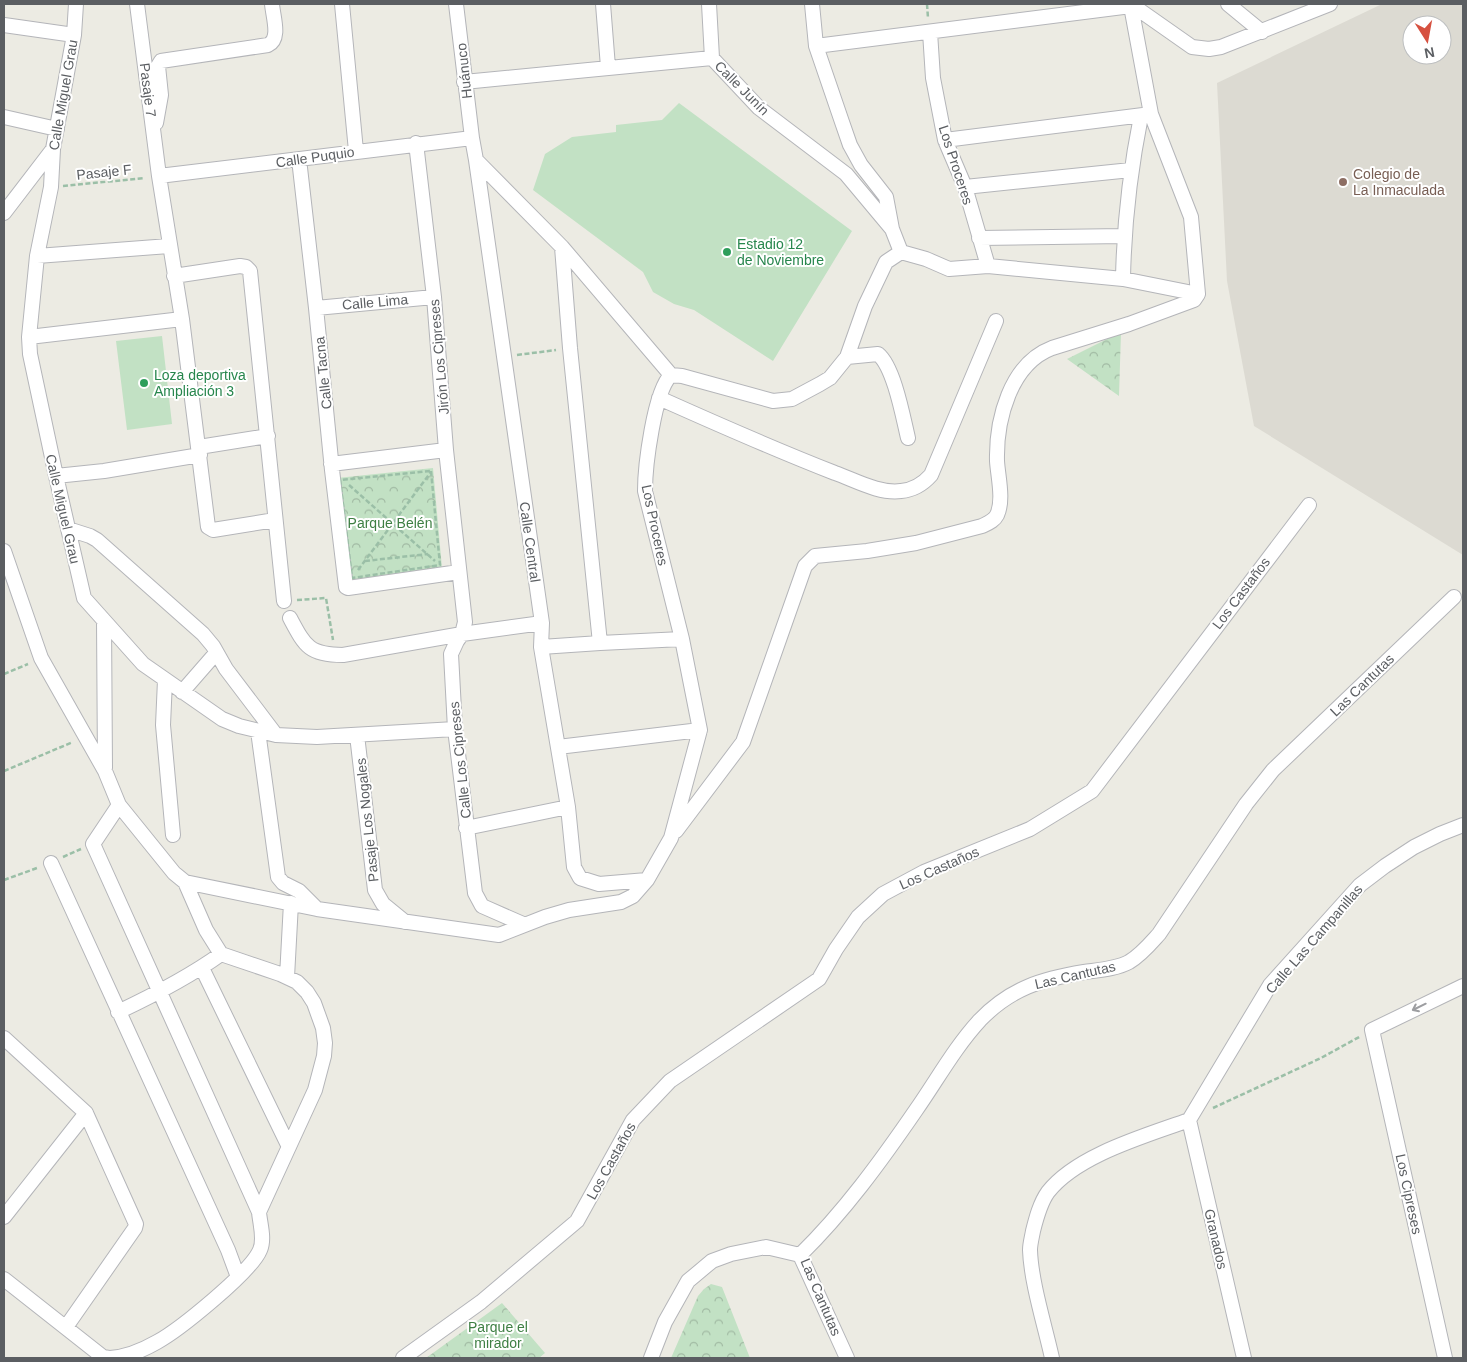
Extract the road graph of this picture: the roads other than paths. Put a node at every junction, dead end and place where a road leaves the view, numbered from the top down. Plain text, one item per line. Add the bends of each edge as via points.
1 (76, 4) edge
2 (137, 4) edge
3 (272, 4) edge
4 (342, 4) edge
5 (456, 4) edge
6 (603, 4) edge
7 (709, 4) edge
8 (812, 4) edge
9 (1228, 4) edge
10 (1330, 4) edge
11 (1131, 6) junction
12 (1312, 7) edge
13 (4, 25) edge
14 (930, 32) junction
15 (1262, 32) junction
16 (74, 35) junction
17 (816, 46) junction
18 (712, 58) junction
19 (608, 67) junction
20 (464, 82) junction
21 (1146, 115) junction
22 (4, 116) edge
23 (57, 129) junction
24 (154, 136) junction
25 (472, 138) junction
26 (945, 140) junction
27 (416, 143) junction
28 (52, 149) junction
29 (356, 151) junction
30 (300, 159) junction
31 (476, 160) junction
32 (1131, 170) junction
33 (159, 176) junction
34 (965, 187) junction
35 (4, 211) edge
36 (892, 229) junction
37 (1124, 236) junction
38 (979, 238) junction
39 (169, 246) junction
40 (562, 247) junction
41 (901, 252) junction
42 (37, 256) junction
43 (988, 266) junction
44 (174, 276) junction
45 (1123, 279) junction
46 (1198, 294) junction
47 (434, 297) junction
48 (316, 308) junction
49 (182, 319) junction
50 (996, 321) dead end
51 (29, 337) junction
52 (848, 357) junction
53 (671, 376) junction
54 (659, 398) junction
55 (268, 436) junction
56 (908, 438) dead end
57 (446, 450) junction
58 (199, 451) junction
59 (332, 467) junction
60 (56, 476) junction
61 (1309, 505) dead end
62 (275, 520) junction
63 (68, 529) junction
64 (4, 550) edge
65 (449, 570) junction
66 (1454, 597) dead end
67 (284, 601) road end
68 (290, 618) dead end
69 (104, 621) junction
70 (542, 623) junction
71 (462, 634) junction
72 (682, 639) junction
73 (600, 642) junction
74 (541, 648) junction
75 (216, 653) junction
76 (165, 680) junction
77 (182, 692) junction
78 (455, 729) junction
79 (700, 730) junction
80 (258, 731) junction
81 (276, 735) junction
82 (357, 735) junction
83 (558, 747) junction
84 (105, 771) junction
85 (119, 805) junction
86 (568, 807) junction
87 (1463, 826) edge
88 (466, 828) junction
89 (173, 835) dead end
90 (671, 838) junction
91 (50, 863) dead end
92 (647, 880) junction
93 (185, 882) junction
94 (291, 904) junction
95 (317, 909) junction
96 (405, 922) junction
97 (523, 924) junction
98 (222, 954) junction
99 (202, 968) junction
100 (287, 977) junction
101 (1463, 986) edge
102 (160, 992) junction
103 (118, 1012) junction
104 (4, 1038) edge
105 (86, 1113) junction
106 (1189, 1120) junction
107 (289, 1147) junction
108 (259, 1212) junction
109 (4, 1217) edge
110 (800, 1255) junction
111 (238, 1277) junction
112 (4, 1279) edge
113 (66, 1327) junction
114 (107, 1358) edge
115 (403, 1358) edge
116 (651, 1358) edge
117 (847, 1358) edge
118 (1052, 1358) edge
119 (1244, 1358) edge
120 (1445, 1358) edge

1 - 16 street, Calle Miguel Grau
2 - 24 street, Pasaje 7
3 - 24 street via 276,37 273,43 161,61 158,66 161,98
4 - 29 street
5 - 20 street, Huánuco
6 - 19 street
7 - 18 street
8 - 17 street
9 - 15 street
10 - 12 street
11 - 14 street
11 - 15 street via 1192,47 1221,47
11 - 21 street
12 - 15 street
13 - 16 street
14 - 17 street
14 - 26 street, Los Proceres via 933,78
16 - 23 street, Calle Miguel Grau
17 - 36 street via 850,145 886,196
18 - 19 street, Calle Junín
18 - 36 street, Calle Junín via 759,108 846,174
19 - 20 street, Calle Junín
20 - 25 street, Huánuco
21 - 26 street
21 - 32 street
21 - 46 street via 1192,217
22 - 23 street
23 - 28 street, Calle Miguel Grau
24 - 33 street, Pasaje 7
25 - 27 street, Calle Puquio
25 - 31 street, Calle Central
26 - 34 street, Los Proceres
27 - 29 street, Calle Puquio
27 - 47 street, Jirón Los Cipreses
28 - 35 street
28 - 42 street, Calle Miguel Grau via 50,187
29 - 30 street, Calle Puquio
30 - 33 street, Calle Puquio
30 - 48 street, Calle Tacna
31 - 40 street
31 - 70 street, Calle Central
32 - 34 street
32 - 37 street
33 - 39 street, Pasaje 7
34 - 38 street, Los Proceres
36 - 41 street, Calle Junín
37 - 38 street
37 - 45 street
38 - 43 street, Los Proceres
39 - 42 street
39 - 44 street, Pasaje 7
40 - 53 street
40 - 73 street
41 - 43 street via 950,269
41 - 52 street via 886,262 865,306
42 - 51 street, Calle Miguel Grau
43 - 45 street
44 - 49 street, Pasaje 7
44 - 55 street via 240,266 250,271
45 - 46 street
46 - 90 street via 1194,300 1041,352 1031,360 1018,377 1000,420 997,460 1000,497 997,514 992,521 916,543 815,556 810,560 805,566 743,742
47 - 48 street, Calle Lima
47 - 57 street, Jirón Los Cipreses
48 - 59 street, Calle Tacna
49 - 51 street
49 - 58 street, Pasaje 7
50 - 54 street via 930,475 920,485 901,491 880,490 775,450
51 - 60 street, Calle Miguel Grau
52 - 53 street via 830,378 792,399 773,401 682,376
52 - 56 street via 878,354 883,358 895,387
53 - 54 street, Los Proceres
54 - 72 street, Los Proceres via 645,474 645,491
55 - 58 street
55 - 62 street
57 - 59 street
57 - 65 street, Jirón Los Cipreses
58 - 60 street via 104,471
58 - 62 street, Pasaje 7 via 210,529
59 - 65 street, Calle Tacna via 348,588
60 - 63 street, Calle Miguel Grau
61 - 115 street, Los Castaños via 1092,791 1030,829 924,872 883,894 858,917 819,979 670,1081 632,1120 578,1221 481,1302
62 - 67 street
63 - 69 street, Calle Miguel Grau via 84,598
63 - 75 street via 97,540 203,634
64 - 84 street via 41,658
65 - 71 street, Calle Los Cipreses via 465,622
66 - 110 street, Las Cantutas via 1273,770 1246,804 1159,934 1143,952 1110,968 1033,983 1008,996 980,1020 846,1206
68 - 71 street via 302,640 314,651 325,655 343,655
69 - 76 street, Calle Miguel Grau via 143,664
69 - 84 street
70 - 71 street
70 - 74 street, Calle Central
71 - 78 street, Calle Los Cipreses via 451,654
72 - 73 street
72 - 79 street, Los Proceres
73 - 74 street
74 - 83 street, Calle Central
75 - 77 street
75 - 81 street
76 - 77 street, Calle Miguel Grau
76 - 89 street via 163,725
77 - 80 street, Calle Miguel Grau via 222,719
78 - 82 street, Calle Miguel Grau
78 - 88 street, Calle Los Cipreses
79 - 83 street
79 - 90 street, Los Proceres
80 - 81 street, Calle Miguel Grau
80 - 95 street via 278,877
81 - 82 street, Calle Miguel Grau
82 - 96 street, Pasaje Los Nogales via 375,890 383,904
83 - 86 street, Calle Central
84 - 85 street
85 - 93 street
85 - 102 street via 93,844
86 - 88 street
86 - 92 street, Calle Central via 574,867 580,878 599,884
87 - 106 street, Calle Las Campanillas via 1414,847 1360,885 1270,985
88 - 97 street, Calle Los Cipreses via 475,893 482,906
90 - 92 street, Los Proceres
91 - 103 street
92 - 97 street, Los Proceres via 633,896 621,902 569,910
93 - 94 street
93 - 98 street via 206,930
94 - 95 street
94 - 100 street
95 - 96 street
96 - 97 street, Los Proceres via 499,935
98 - 99 street
98 - 100 street
99 - 102 street
99 - 107 street
100 - 107 street via 307,992 314,1004 320,1016 325,1043 315,1090
101 -> 120 street, Los Cipreses via 1372,1030
102 - 103 street
102 - 108 street
103 - 111 street
104 - 105 street
105 - 109 street
105 - 113 street via 136,1224
106 - 118 street via 1094,1158 1066,1174 1047,1193 1036,1217 1030,1249
106 - 119 street, Granados
107 - 108 street
108 - 111 street via 260,1250
110 - 116 street via 766,1247 712,1261 688,1281 665,1322
110 - 117 street, Las Cantutas
111 - 114 street via 156,1343 136,1352
112 - 113 street
113 - 114 street

